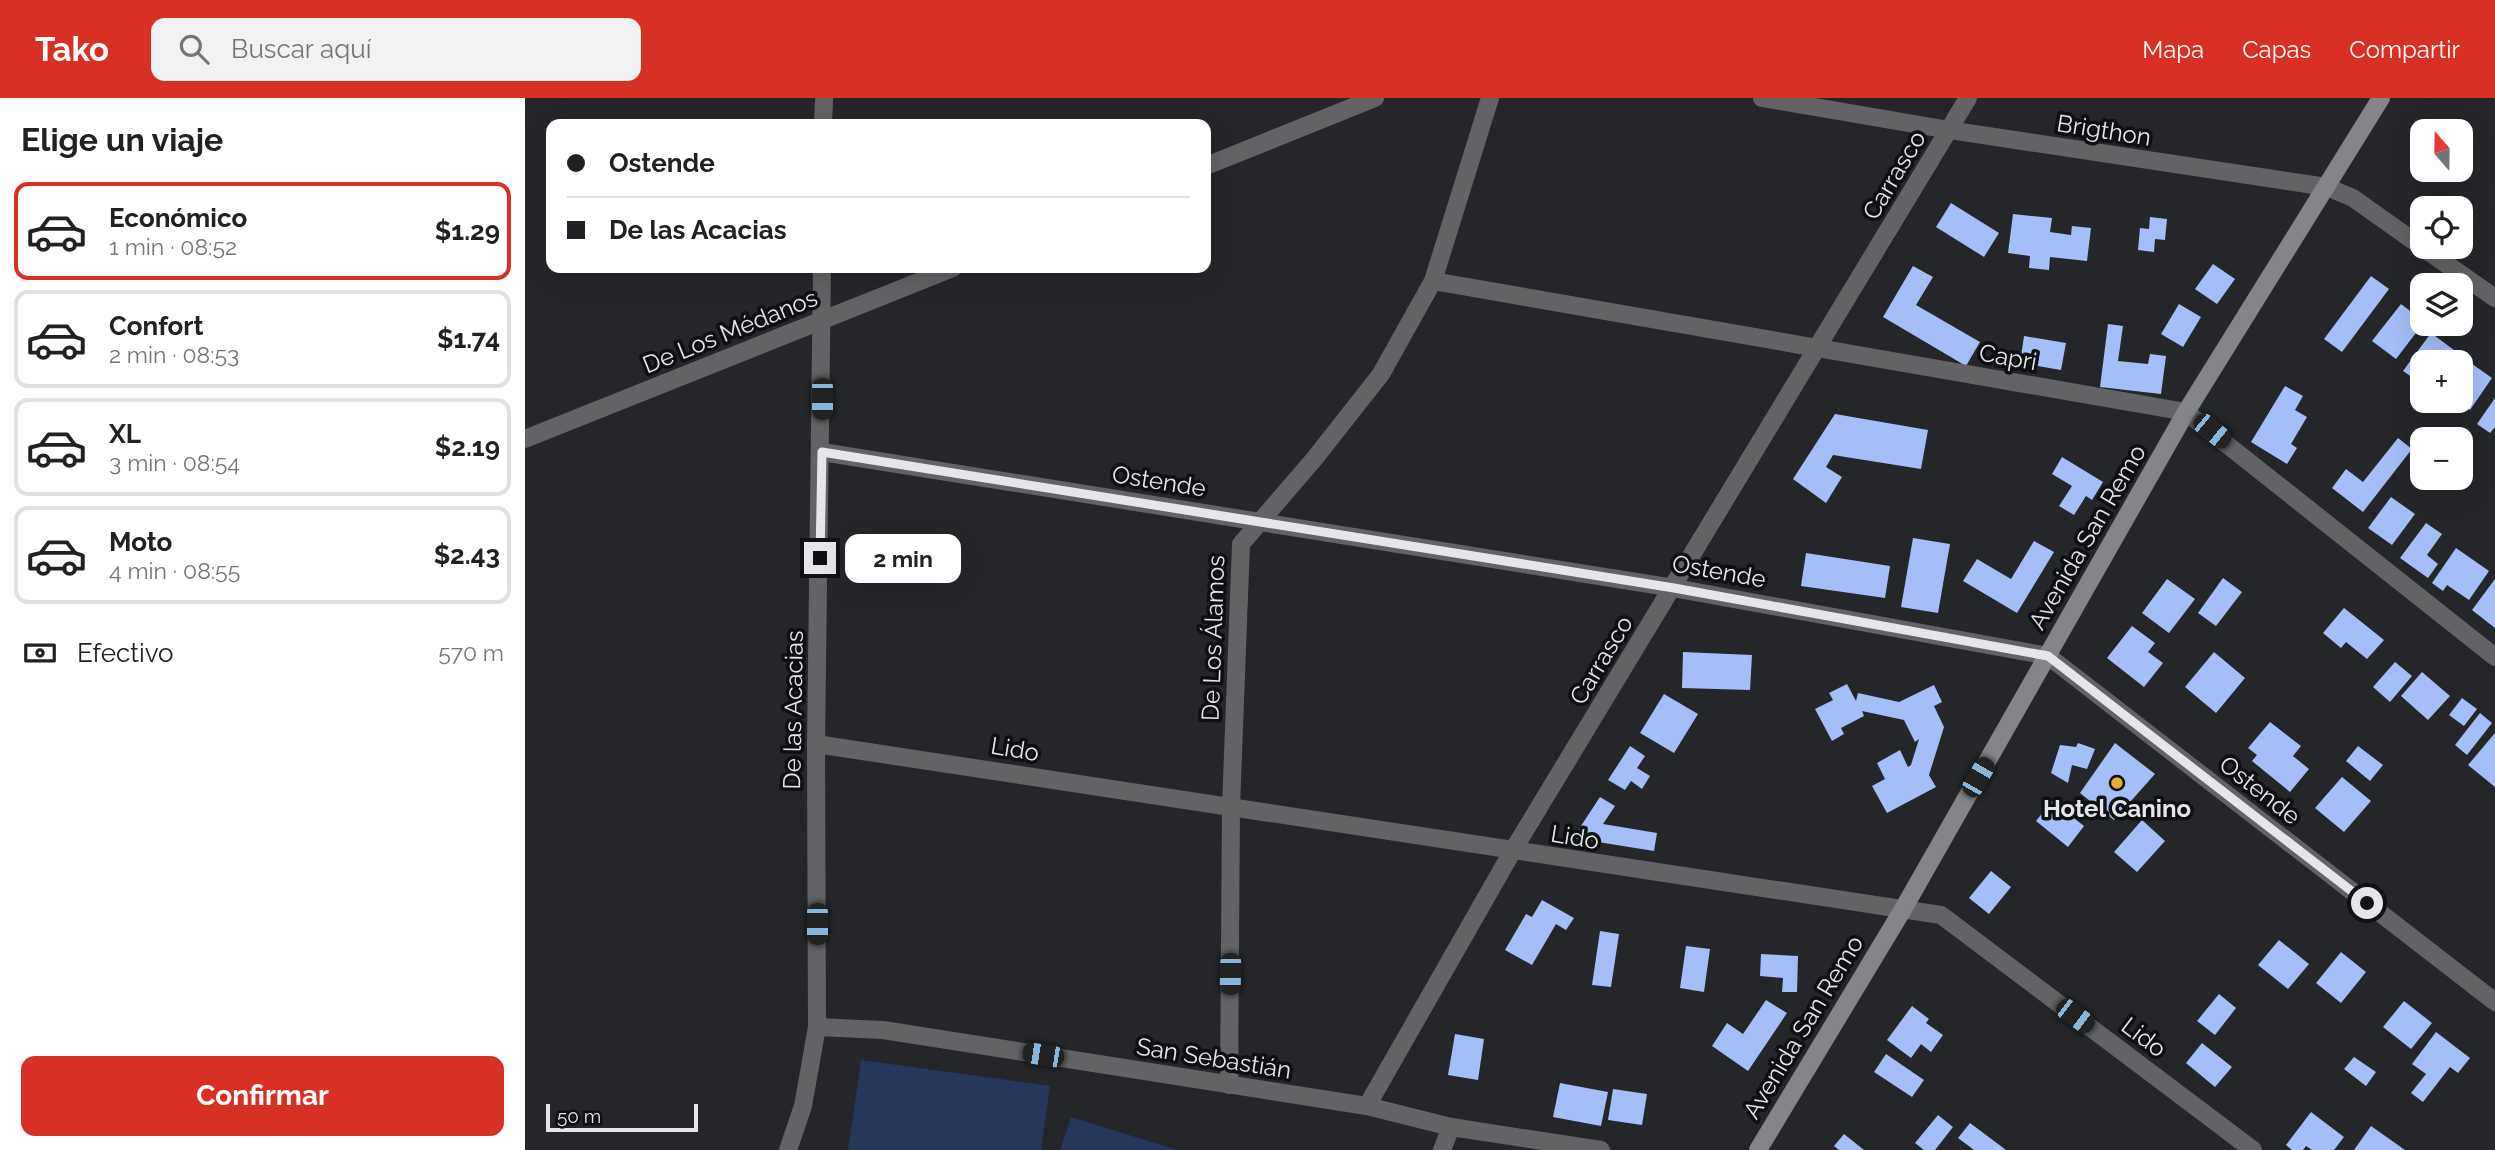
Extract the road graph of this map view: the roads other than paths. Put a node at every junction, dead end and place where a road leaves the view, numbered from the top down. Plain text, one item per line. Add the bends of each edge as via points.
1 (824, 98) edge
2 (1375, 98) edge
3 (1490, 98) edge
4 (1762, 98) edge
5 (1968, 98) edge
6 (2381, 98) edge
7 (823, 119) edge
8 (1949, 130) junction
9 (1211, 164) edge
10 (2327, 187) junction
11 (2410, 238) edge
12 (2439, 259) edge
13 (822, 273) edge
14 (941, 273) edge
15 (1433, 281) junction
16 (2495, 298) edge
17 (821, 321) junction
18 (1817, 349) junction
19 (2186, 412) junction
20 (525, 439) edge
21 (822, 452) junction
22 (1257, 522) junction
23 (1674, 588) junction
24 (2048, 656) junction
25 (2495, 657) edge
26 (816, 744) junction
27 (1231, 807) junction
28 (1513, 852) junction
29 (1902, 911) junction
30 (2495, 1002) edge
31 (817, 1027) junction
32 (1229, 1085) junction
33 (1367, 1106) junction
34 (1451, 1128) junction
35 (788, 1150) edge
36 (1442, 1150) edge
37 (1601, 1150) edge
38 (1758, 1150) edge
39 (2253, 1150) edge

1 - 7 street
2 - 9 street
3 - 15 street, De Los Álamos
4 - 8 street, Brigthon
5 - 8 street, Carrasco
6 - 10 street, Avenida San Remo
8 - 10 street, Brigthon
8 - 18 street, Carrasco
10 - 11 street, Brigthon via 2353,198
10 - 19 street, Avenida San Remo
12 - 16 street, Brigthon
13 - 17 street, De las Acacias
14 - 17 street, De Los Médanos
15 - 18 street, Capri
15 - 22 street, De Los Álamos via 1381,374
17 - 20 street, De Los Médanos
17 - 21 street, De las Acacias
18 - 19 street, Capri
18 - 23 street, Carrasco
19 - 24 street, Avenida San Remo
19 - 25 street, Capri
21 - 22 street, Ostende
21 - 26 street, De las Acacias
22 - 23 street, Ostende
22 - 27 street, De Los Álamos via 1241,544
23 - 24 street, Ostende
23 - 28 street, Carrasco
24 - 29 street, Avenida San Remo
24 - 30 street, Ostende
26 - 27 street, Lido
26 - 31 street, De las Acacias
27 - 28 street, Lido
27 - 32 street, De Los Álamos
28 - 29 street, Lido
28 - 33 street, Carrasco
29 - 38 street, Avenida San Remo
29 - 39 street, Lido via 1941,915
31 - 32 street, San Sebastián via 883,1030
31 - 35 street, De las Acacias via 803,1106
32 - 33 street, San Sebastián
33 - 34 street, San Sebastián
34 - 36 street
34 - 37 street, San Sebastián

